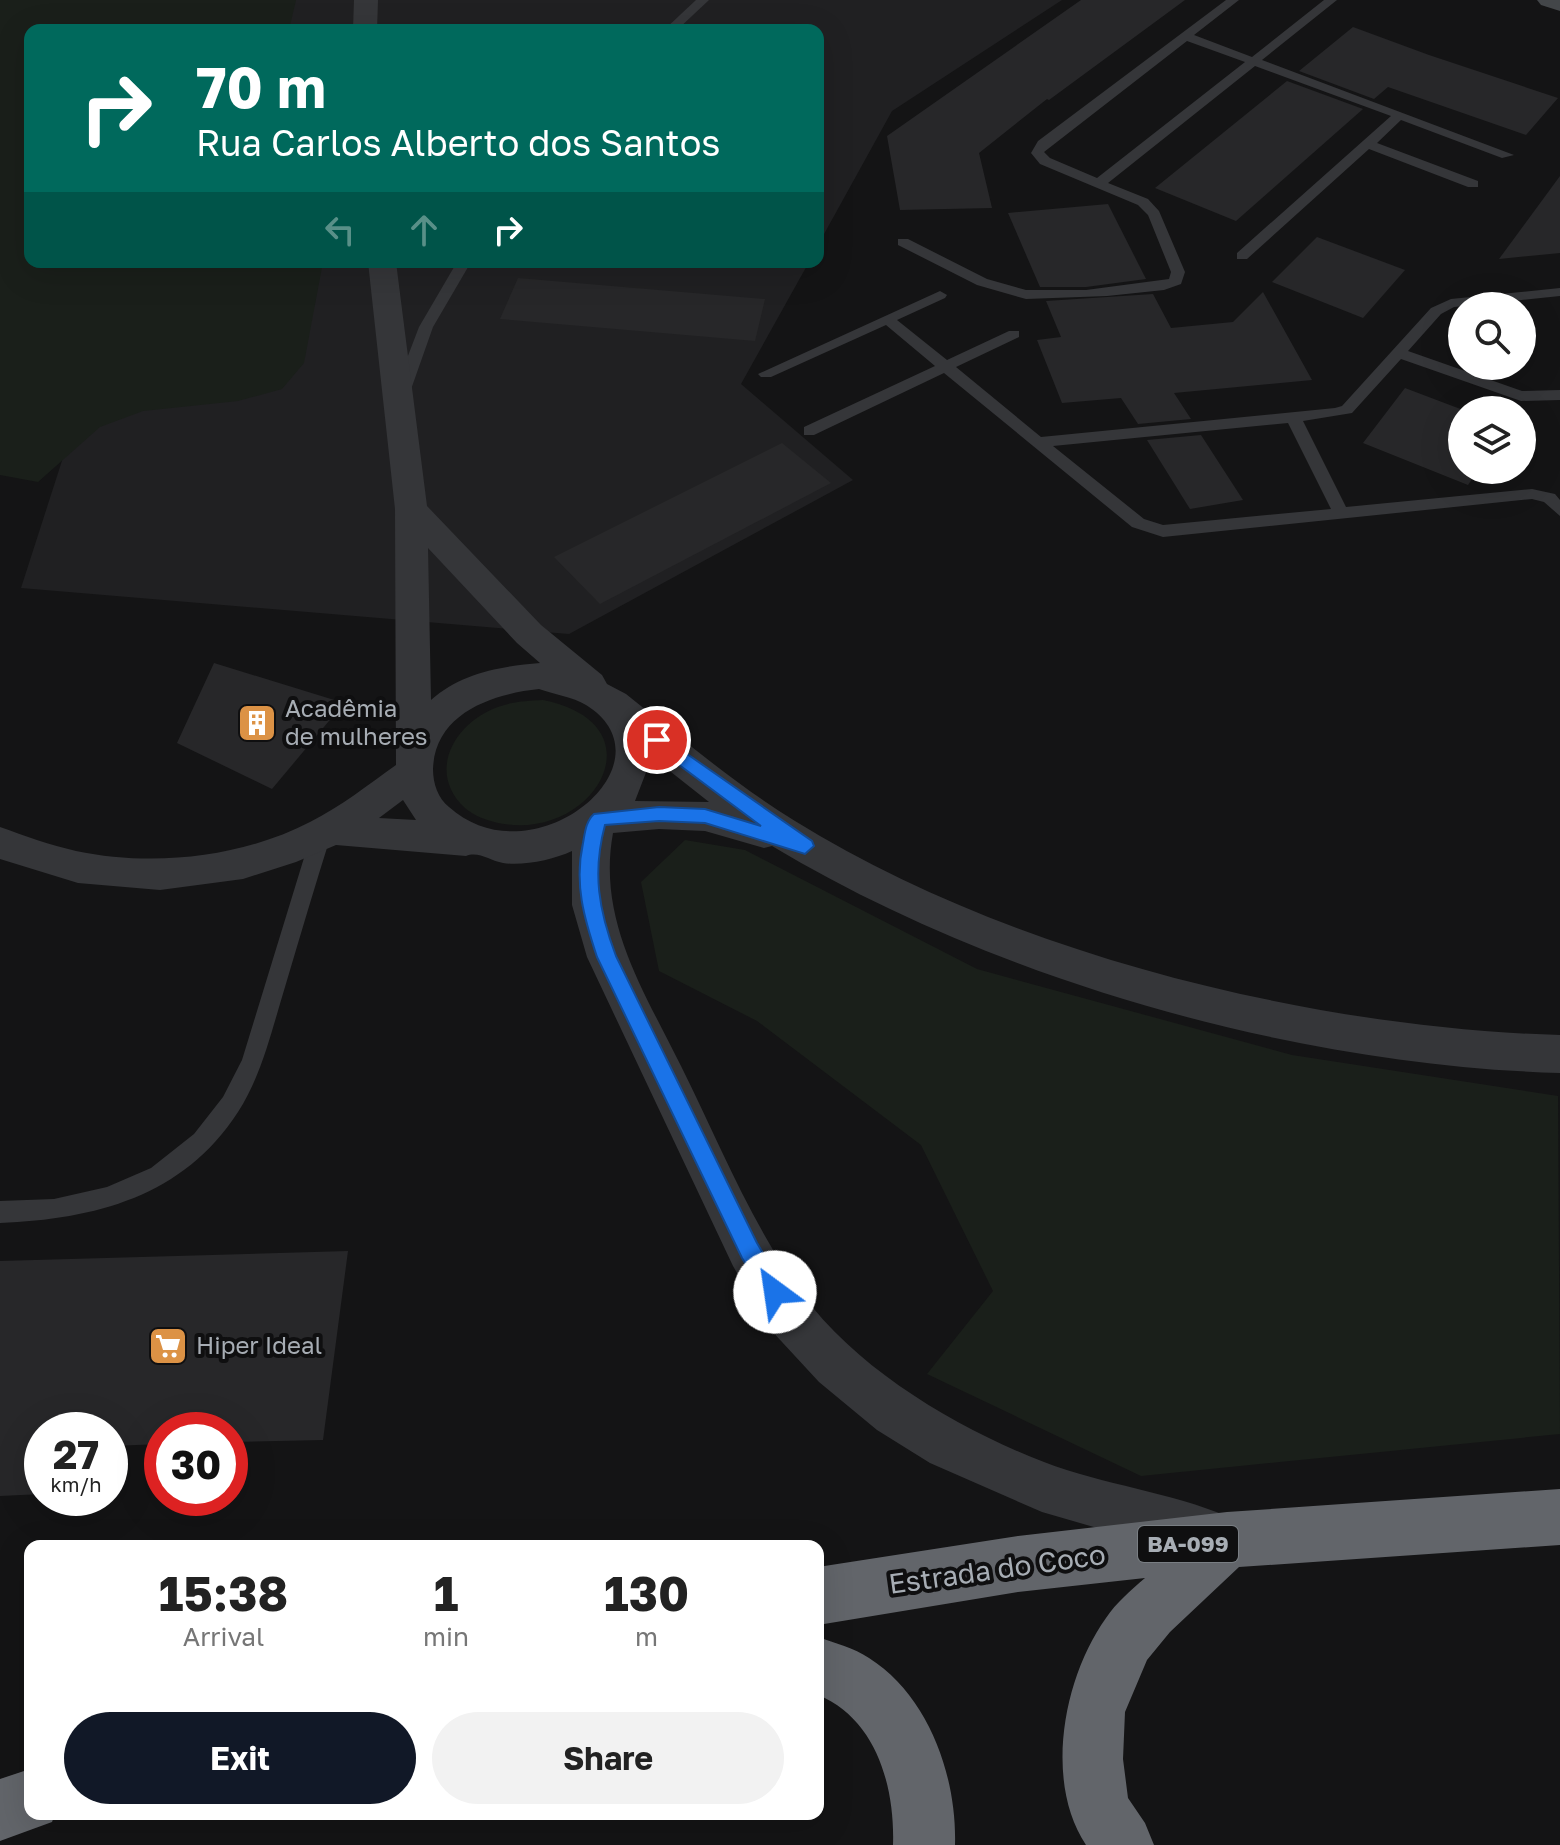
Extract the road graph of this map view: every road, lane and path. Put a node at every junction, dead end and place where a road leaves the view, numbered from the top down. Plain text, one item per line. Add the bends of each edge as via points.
1 (366, 0) edge
2 (703, 0) edge
3 (1233, 0) edge
4 (1331, 0) edge
5 (1550, 0) edge
6 (1560, 3) edge
7 (365, 24) edge
8 (676, 24) edge
9 (1185, 36) junction
10 (1254, 62) junction
11 (1400, 115) junction
12 (1368, 144) junction
13 (1507, 155) dead end
14 (1099, 183) junction
15 (1473, 184) dead end
16 (903, 242) dead end
17 (1242, 256) dead end
18 (383, 268) edge
19 (460, 268) edge
20 (1560, 292) edge
21 (940, 295) dead end
22 (887, 319) junction
23 (1014, 334) dead end
24 (1396, 352) junction
25 (946, 366) junction
26 (766, 374) dead end
27 (1560, 395) edge
28 (398, 402) junction
29 (1293, 417) junction
30 (809, 431) dead end
31 (1038, 442) junction
32 (411, 509) junction
33 (1560, 510) edge
34 (1341, 513) junction
35 (607, 699) junction
36 (413, 765) junction
37 (598, 820) junction
38 (326, 832) junction
39 (469, 840) junction
40 (0, 843) edge
41 (805, 846) junction
42 (1560, 1054) edge
43 (0, 1212) edge
44 (1560, 1517) edge
45 (1227, 1540) junction
46 (824, 1595) edge
47 (824, 1669) edge
48 (24, 1802) edge
49 (0, 1810) edge
50 (924, 1845) edge
51 (1123, 1845) edge

1 - 7 street
2 - 8 lane
3 - 9 lane
4 - 10 lane
5 - 6 street
9 - 10 lane
9 - 14 lane via 1037,153
10 - 11 lane
10 - 14 lane
11 - 12 lane
11 - 13 lane
12 - 15 lane
12 - 17 lane
14 - 16 lane via 1143,202 1154,214 1178,272 1176,281 1030,295 997,287
18 - 28 street
19 - 28 lane via 426,327
20 - 24 lane via 1451,303 1425,320
21 - 22 lane
22 - 25 lane
22 - 26 lane
23 - 25 lane
24 - 27 lane via 1521,396
24 - 29 lane via 1347,410
25 - 30 lane
25 - 31 lane
28 - 32 street
29 - 31 lane
29 - 34 lane
31 - 34 lane via 1150,528 1163,531
32 - 35 street via 529,634
32 - 36 street
33 - 34 lane via 1549,498 1532,494
35 - 36 street via 573,681 540,676 473,689 445,707 424,730
35 - 37 street via 629,725 636,748 633,773 621,797
35 - 41 street via 737,801
36 - 38 street
36 - 39 street via 424,806 443,826
37 - 39 street via 535,846 501,847
37 - 41 street via 705,816
37 - 45 street via 587,884 607,957 749,1250 787,1313 836,1365 894,1413 948,1445 1042,1487
38 - 39 street
38 - 40 street via 265,857 206,871 146,874 77,869
38 - 43 lane via 252,1061 231,1104 202,1141 159,1175 109,1197 54,1210
41 - 42 street via 883,887 1006,939 1215,1006 1338,1032 1462,1050
44 - 45 highway, Estrada do Coco / BA-099
45 - 46 highway, Estrada do Coco / BA-099 via 1018,1564
45 - 51 highway via 1126,1639 1095,1712 1098,1808
47 - 50 highway via 848,1679 891,1719 917,1768
48 - 49 highway

